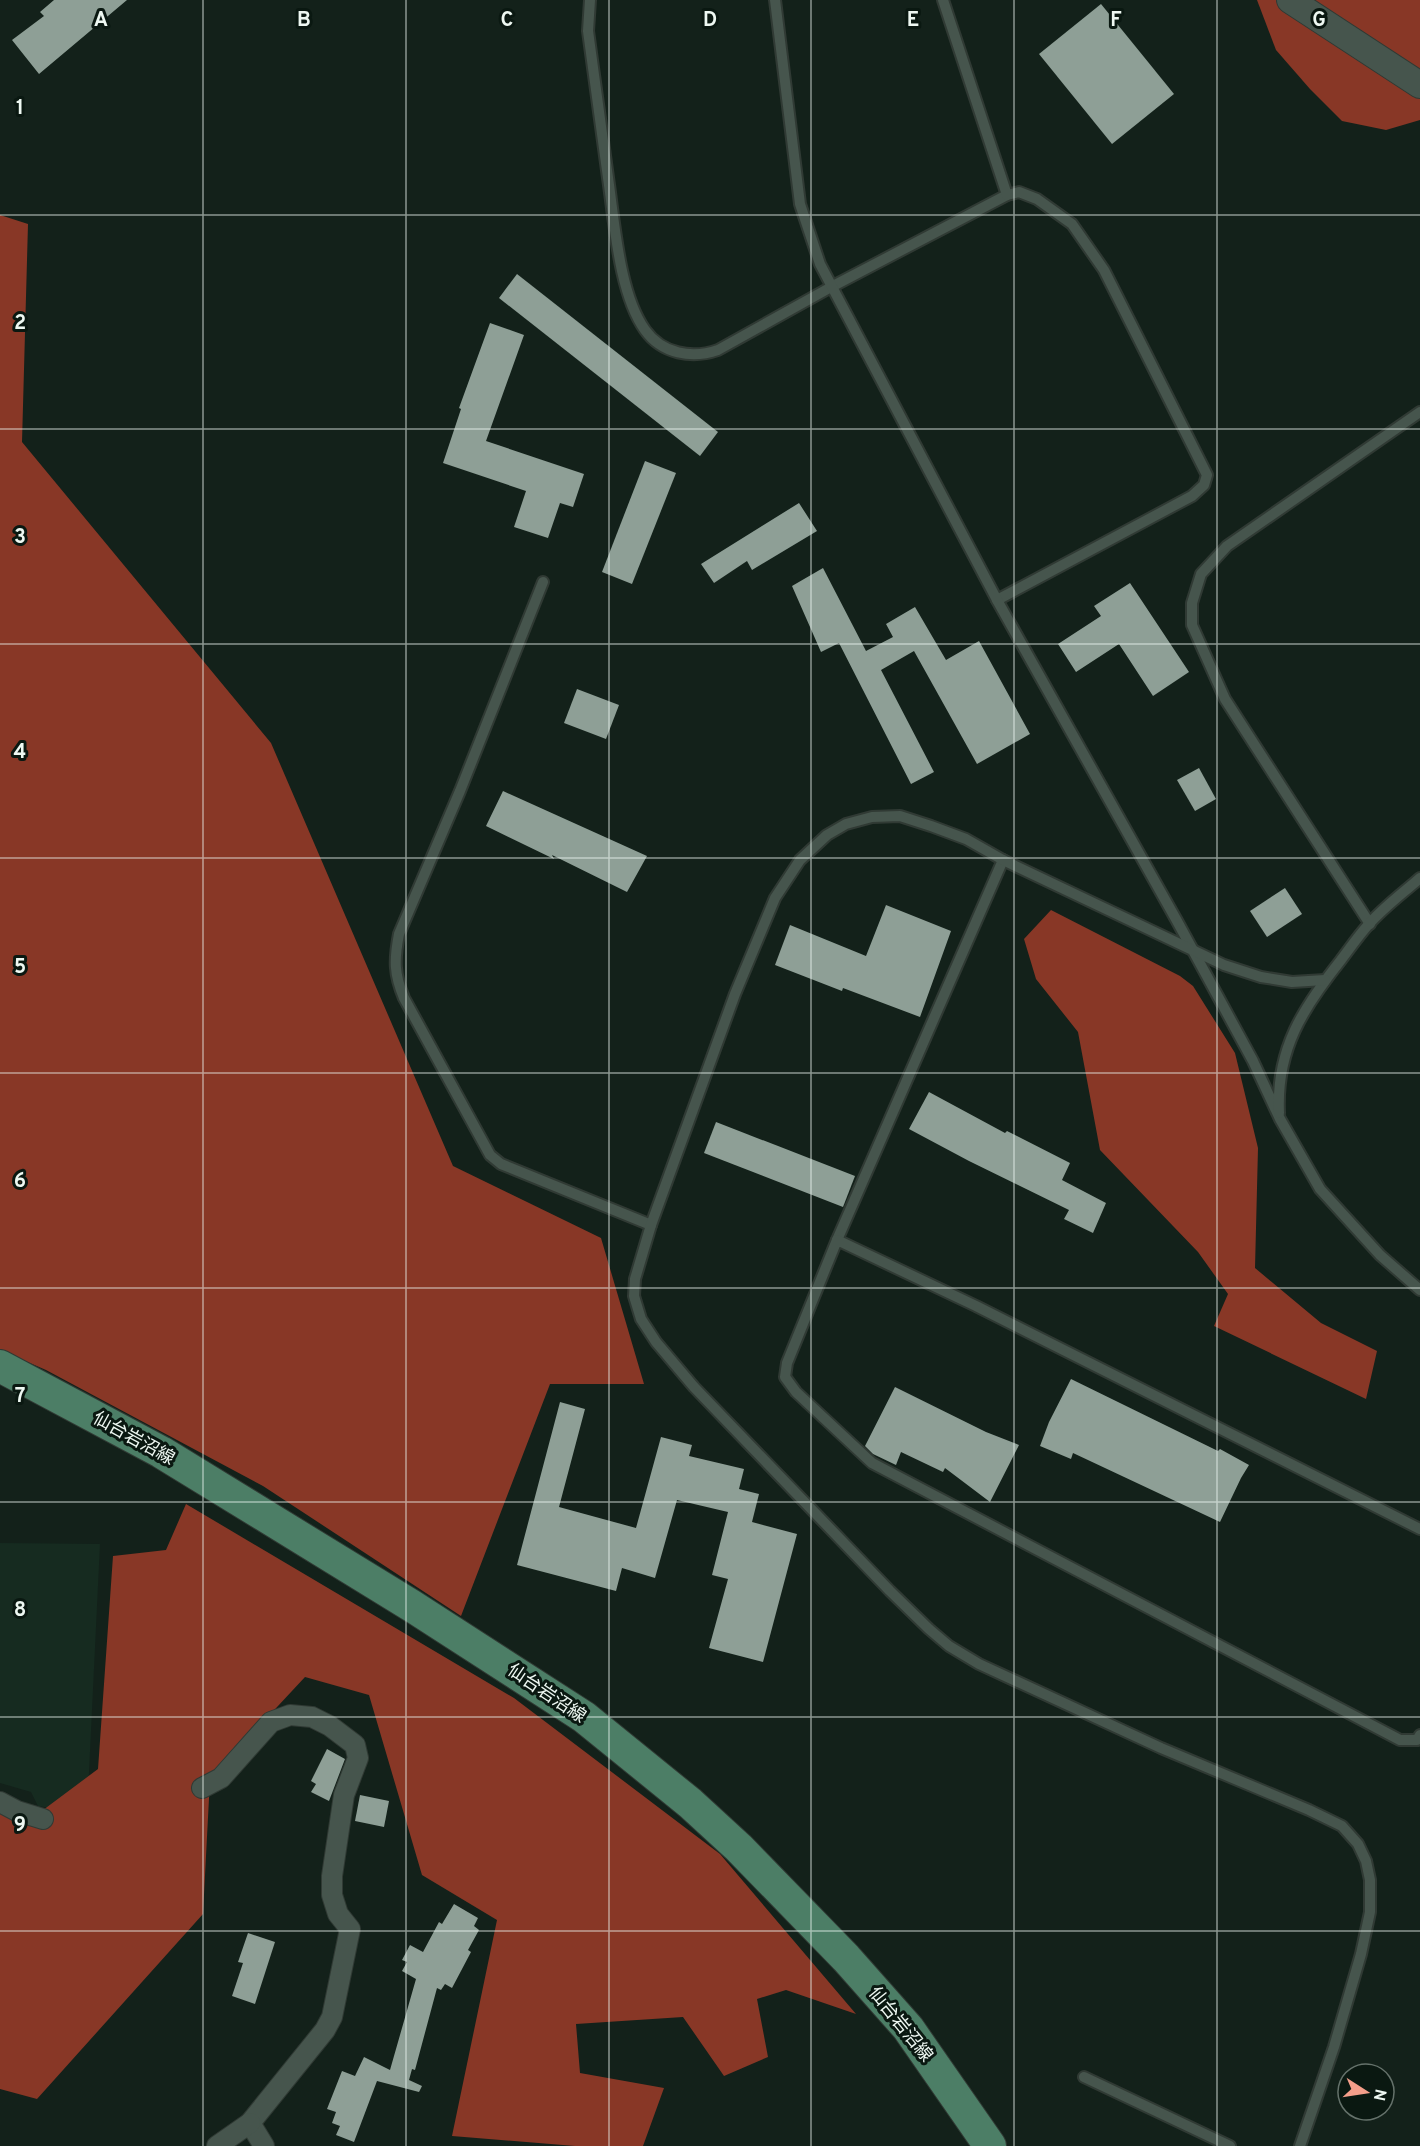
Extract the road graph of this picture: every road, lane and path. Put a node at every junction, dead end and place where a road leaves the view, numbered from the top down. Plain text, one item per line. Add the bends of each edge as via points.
1 (590, 0) edge
2 (775, 0) edge
3 (943, 0) edge
4 (1290, 0) edge
5 (1420, 85) edge
6 (1007, 195) junction
7 (833, 286) junction
8 (1420, 412) edge
9 (543, 582) dead end
10 (997, 600) junction
11 (1003, 860) junction
12 (1420, 878) edge
13 (1370, 924) junction
14 (1193, 949) junction
15 (1325, 980) junction
16 (1280, 1119) junction
17 (651, 1226) junction
18 (837, 1240) junction
19 (1420, 1290) edge
20 (0, 1366) edge
21 (1420, 1529) edge
22 (1420, 1735) edge
23 (202, 1788) dead end
24 (0, 1802) edge
25 (43, 1819) dead end
26 (1084, 2077) dead end
27 (250, 2123) junction
28 (217, 2146) edge
29 (264, 2146) edge
30 (990, 2146) edge
31 (1230, 2146) edge
32 (1300, 2146) edge

1 - 7 lane via 588,31 616,237 629,301 645,331 672,351 704,355
2 - 7 lane via 800,204 820,264
3 - 6 lane
4 - 5 street
6 - 7 lane
6 - 10 lane via 1019,192 1037,200 1072,224 1104,270 1208,475 1192,496
7 - 10 lane
8 - 13 lane via 1227,546 1201,574 1192,603 1192,625 1225,699
9 - 17 lane via 399,934 394,958 397,981 490,1155 501,1164
10 - 14 lane
11 - 14 lane
11 - 17 lane via 966,839 900,816 846,824 827,835 800,860 775,898 735,994
11 - 18 lane
12 - 13 lane
13 - 15 lane
14 - 15 lane via 1261,977 1292,982
14 - 16 lane
15 - 16 lane via 1309,1001 1282,1064 1278,1088
16 - 19 lane via 1320,1189 1380,1255
17 - 32 lane via 634,1296 640,1318 656,1342 762,1459 948,1646 1161,1748 1309,1809 1342,1826 1358,1844 1370,1880 1370,1912 1340,2026
18 - 21 lane via 987,1311
18 - 22 lane via 784,1377 872,1463 1400,1740 1418,1740
20 - 30 main road, 仙台岩沼線 via 161,1452 584,1717 739,1848 846,1958 908,2028
23 - 27 street via 221,1778 271,1722 290,1715 312,1717 355,1745 358,1758 344,1796 332,1876 338,1914 350,1929 332,2017
24 - 25 street
26 - 31 lane
27 - 28 street
27 - 29 street

